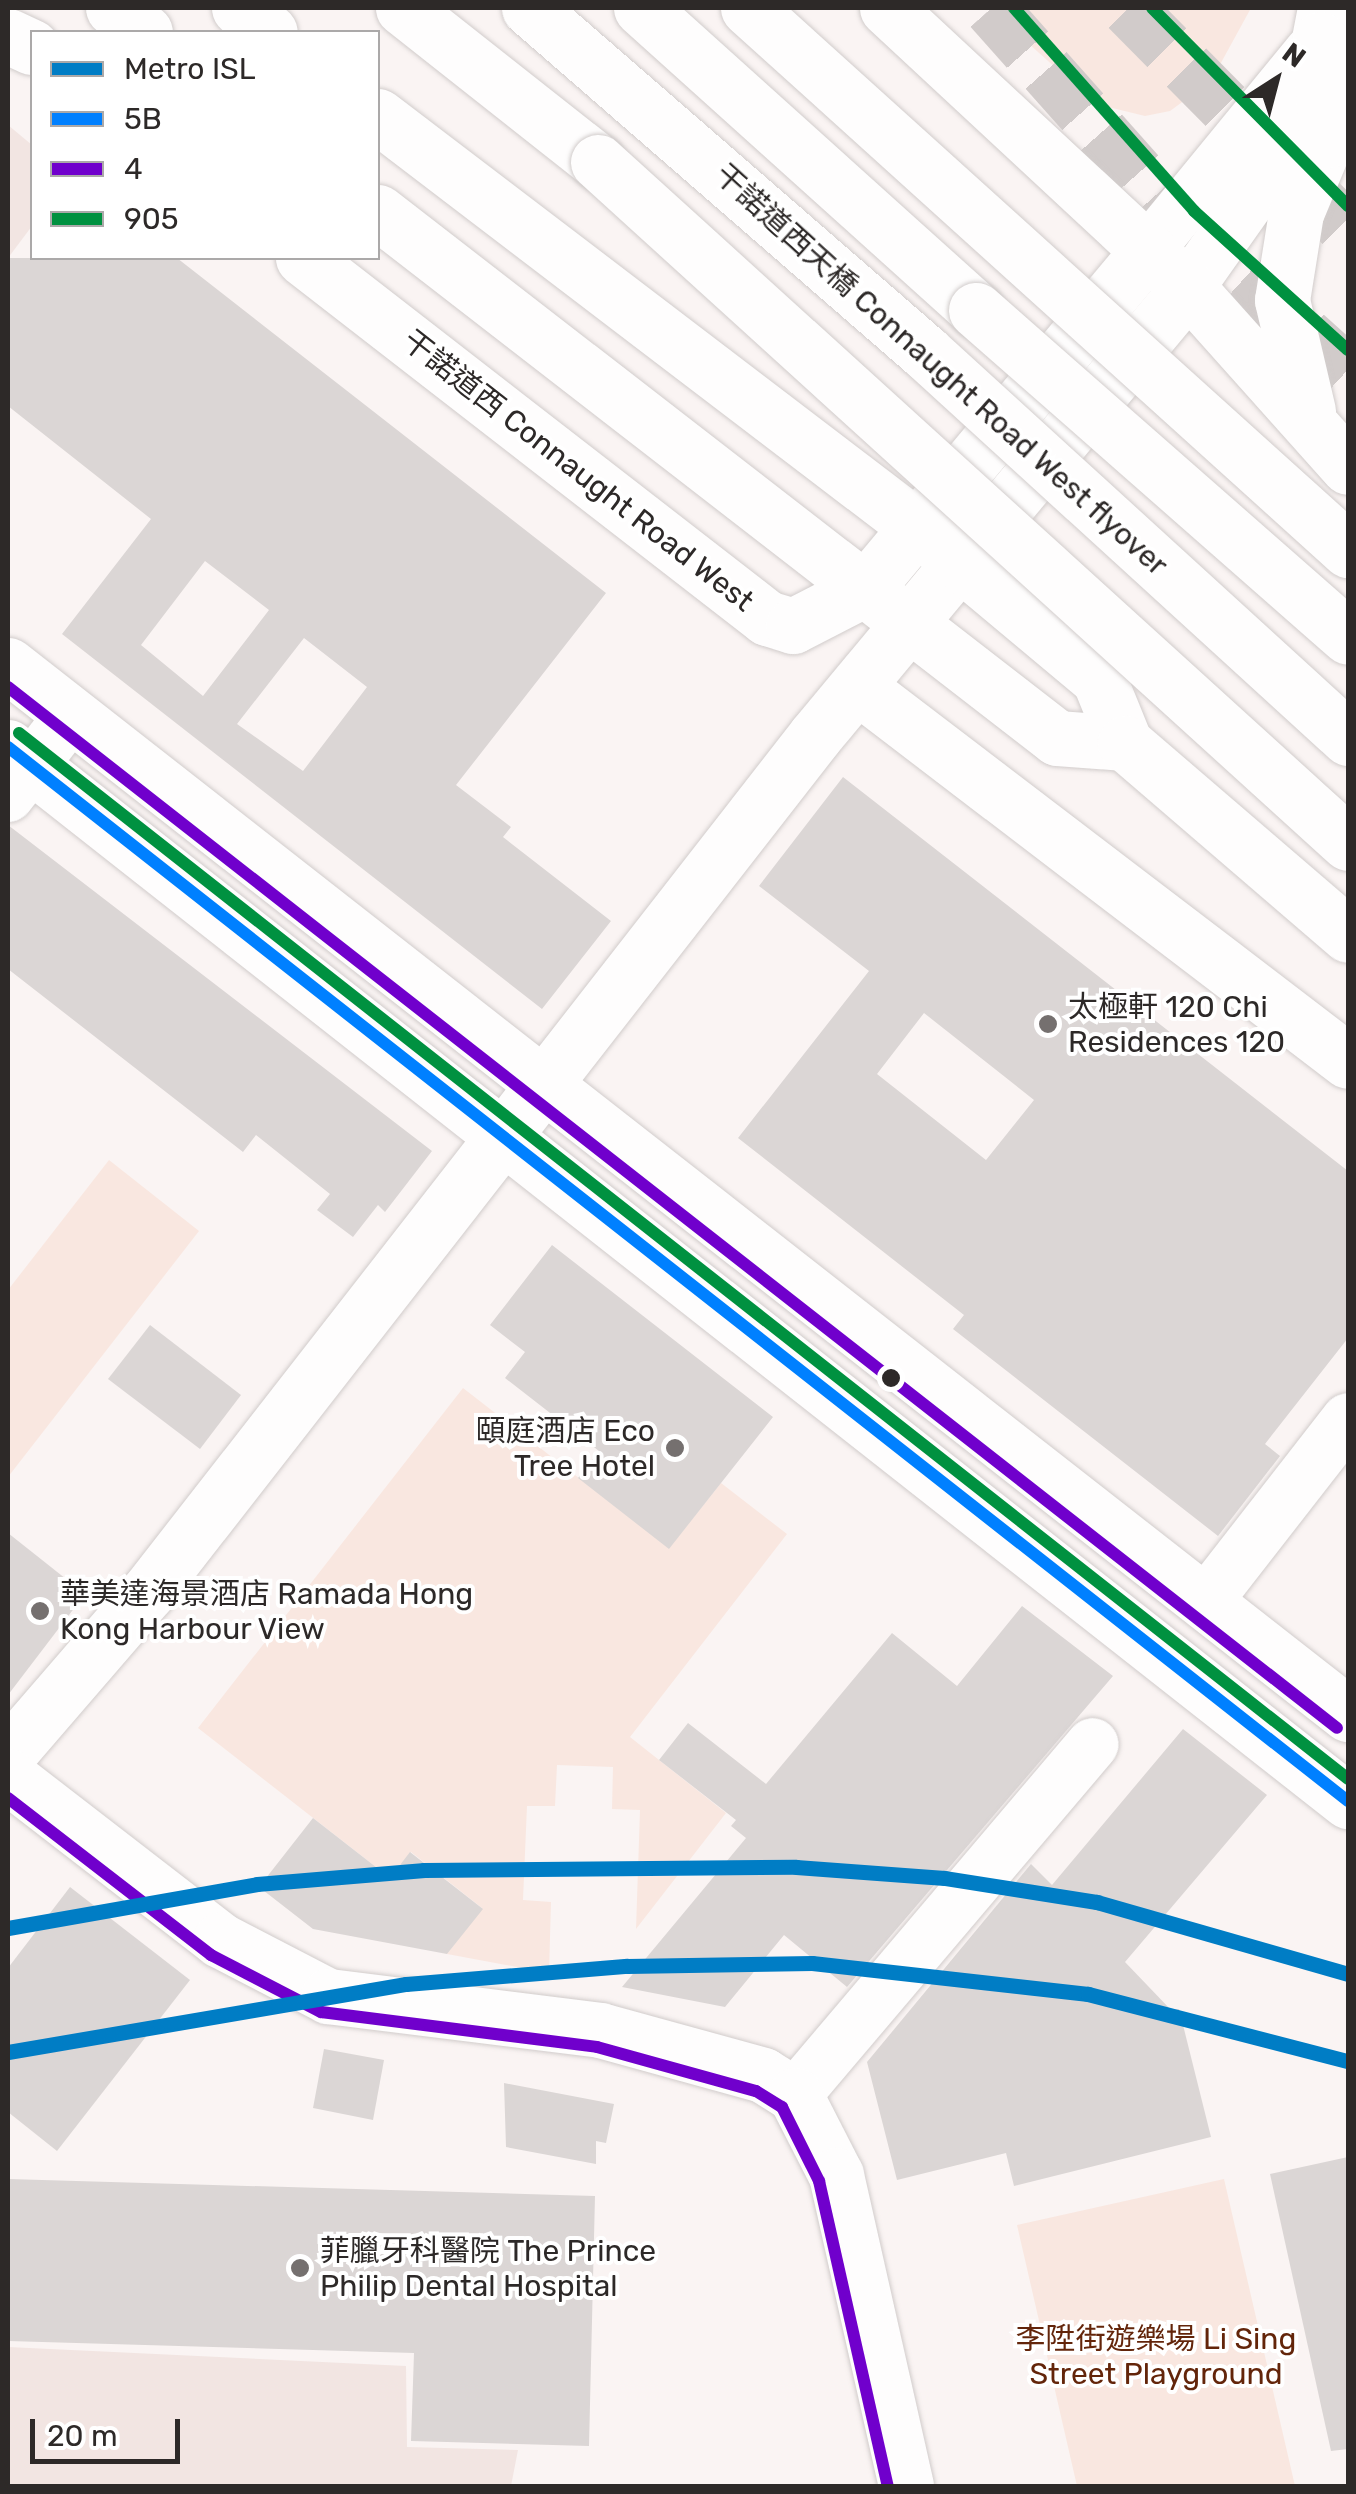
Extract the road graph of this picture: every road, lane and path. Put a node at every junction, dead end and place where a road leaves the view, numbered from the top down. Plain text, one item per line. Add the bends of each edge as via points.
1 (114, 8) edge
2 (239, 8) edge
3 (403, 8) edge
4 (528, 8) edge
5 (641, 8) edge
6 (748, 8) edge
7 (887, 8) edge
8 (1322, 23) edge
9 (142, 30) edge
10 (267, 30) edge
11 (380, 118) edge
12 (380, 214) edge
13 (1148, 250) junction
14 (306, 260) edge
15 (1188, 288) junction
16 (1309, 414) junction
17 (1348, 467) edge
18 (917, 528) junction
19 (1348, 550) edge
20 (963, 563) junction
21 (865, 589) junction
22 (911, 624) junction
23 (1348, 637) edge
24 (8, 666) edge
25 (862, 690) junction
26 (71, 715) junction
27 (1348, 738) edge
28 (1125, 742) junction
29 (15, 769) edge
30 (1348, 844) edge
31 (1348, 935) edge
32 (1348, 1061) edge
33 (544, 1084) junction
34 (504, 1134) junction
35 (1348, 1419) edge
36 (1207, 1600) junction
37 (1348, 1714) edge
38 (1094, 1744) dead end
39 (8, 1754) edge
40 (8, 1776) edge
41 (1348, 1801) edge
42 (795, 2095) junction
43 (906, 2486) edge

1 - 9 main road
2 - 10 main road
3 - 30 main road, bridge via 598,162
4 - 27 main road, 干諾道西天橋 Connaught Road West flyover, bridge via 924,352
5 - 23 main road, bridge
6 - 19 main road, bridge
7 - 13 main road
8 - 13 street
8 - 15 street via 1301,128
8 - 16 main road via 1326,141 1296,213 1282,300
11 - 18 main road
12 - 21 main road
13 - 15 main road
13 - 18 main road, 干諾道西 Connaught Road West
14 - 21 main road, 干諾道西 Connaught Road West via 766,618 793,626 814,620
15 - 16 main road
15 - 20 main road
16 - 17 main road
18 - 20 main road
18 - 21 main road, 干諾道西 Connaught Road West
20 - 22 main road
20 - 28 main road via 1099,679
21 - 22 main road
22 - 25 main road
22 - 28 main road via 1058,738
24 - 26 main road
25 - 32 main road
25 - 33 main road via 815,736
26 - 29 street
26 - 33 main road
28 - 31 main road
29 - 34 main road
33 - 34 main road
33 - 36 main road
34 - 39 main road via 148,1592
34 - 41 main road
35 - 36 street
36 - 37 main road
38 - 42 street
40 - 42 main road via 220,1940 328,1996 600,2030 763,2075
42 - 43 main road via 836,2175

